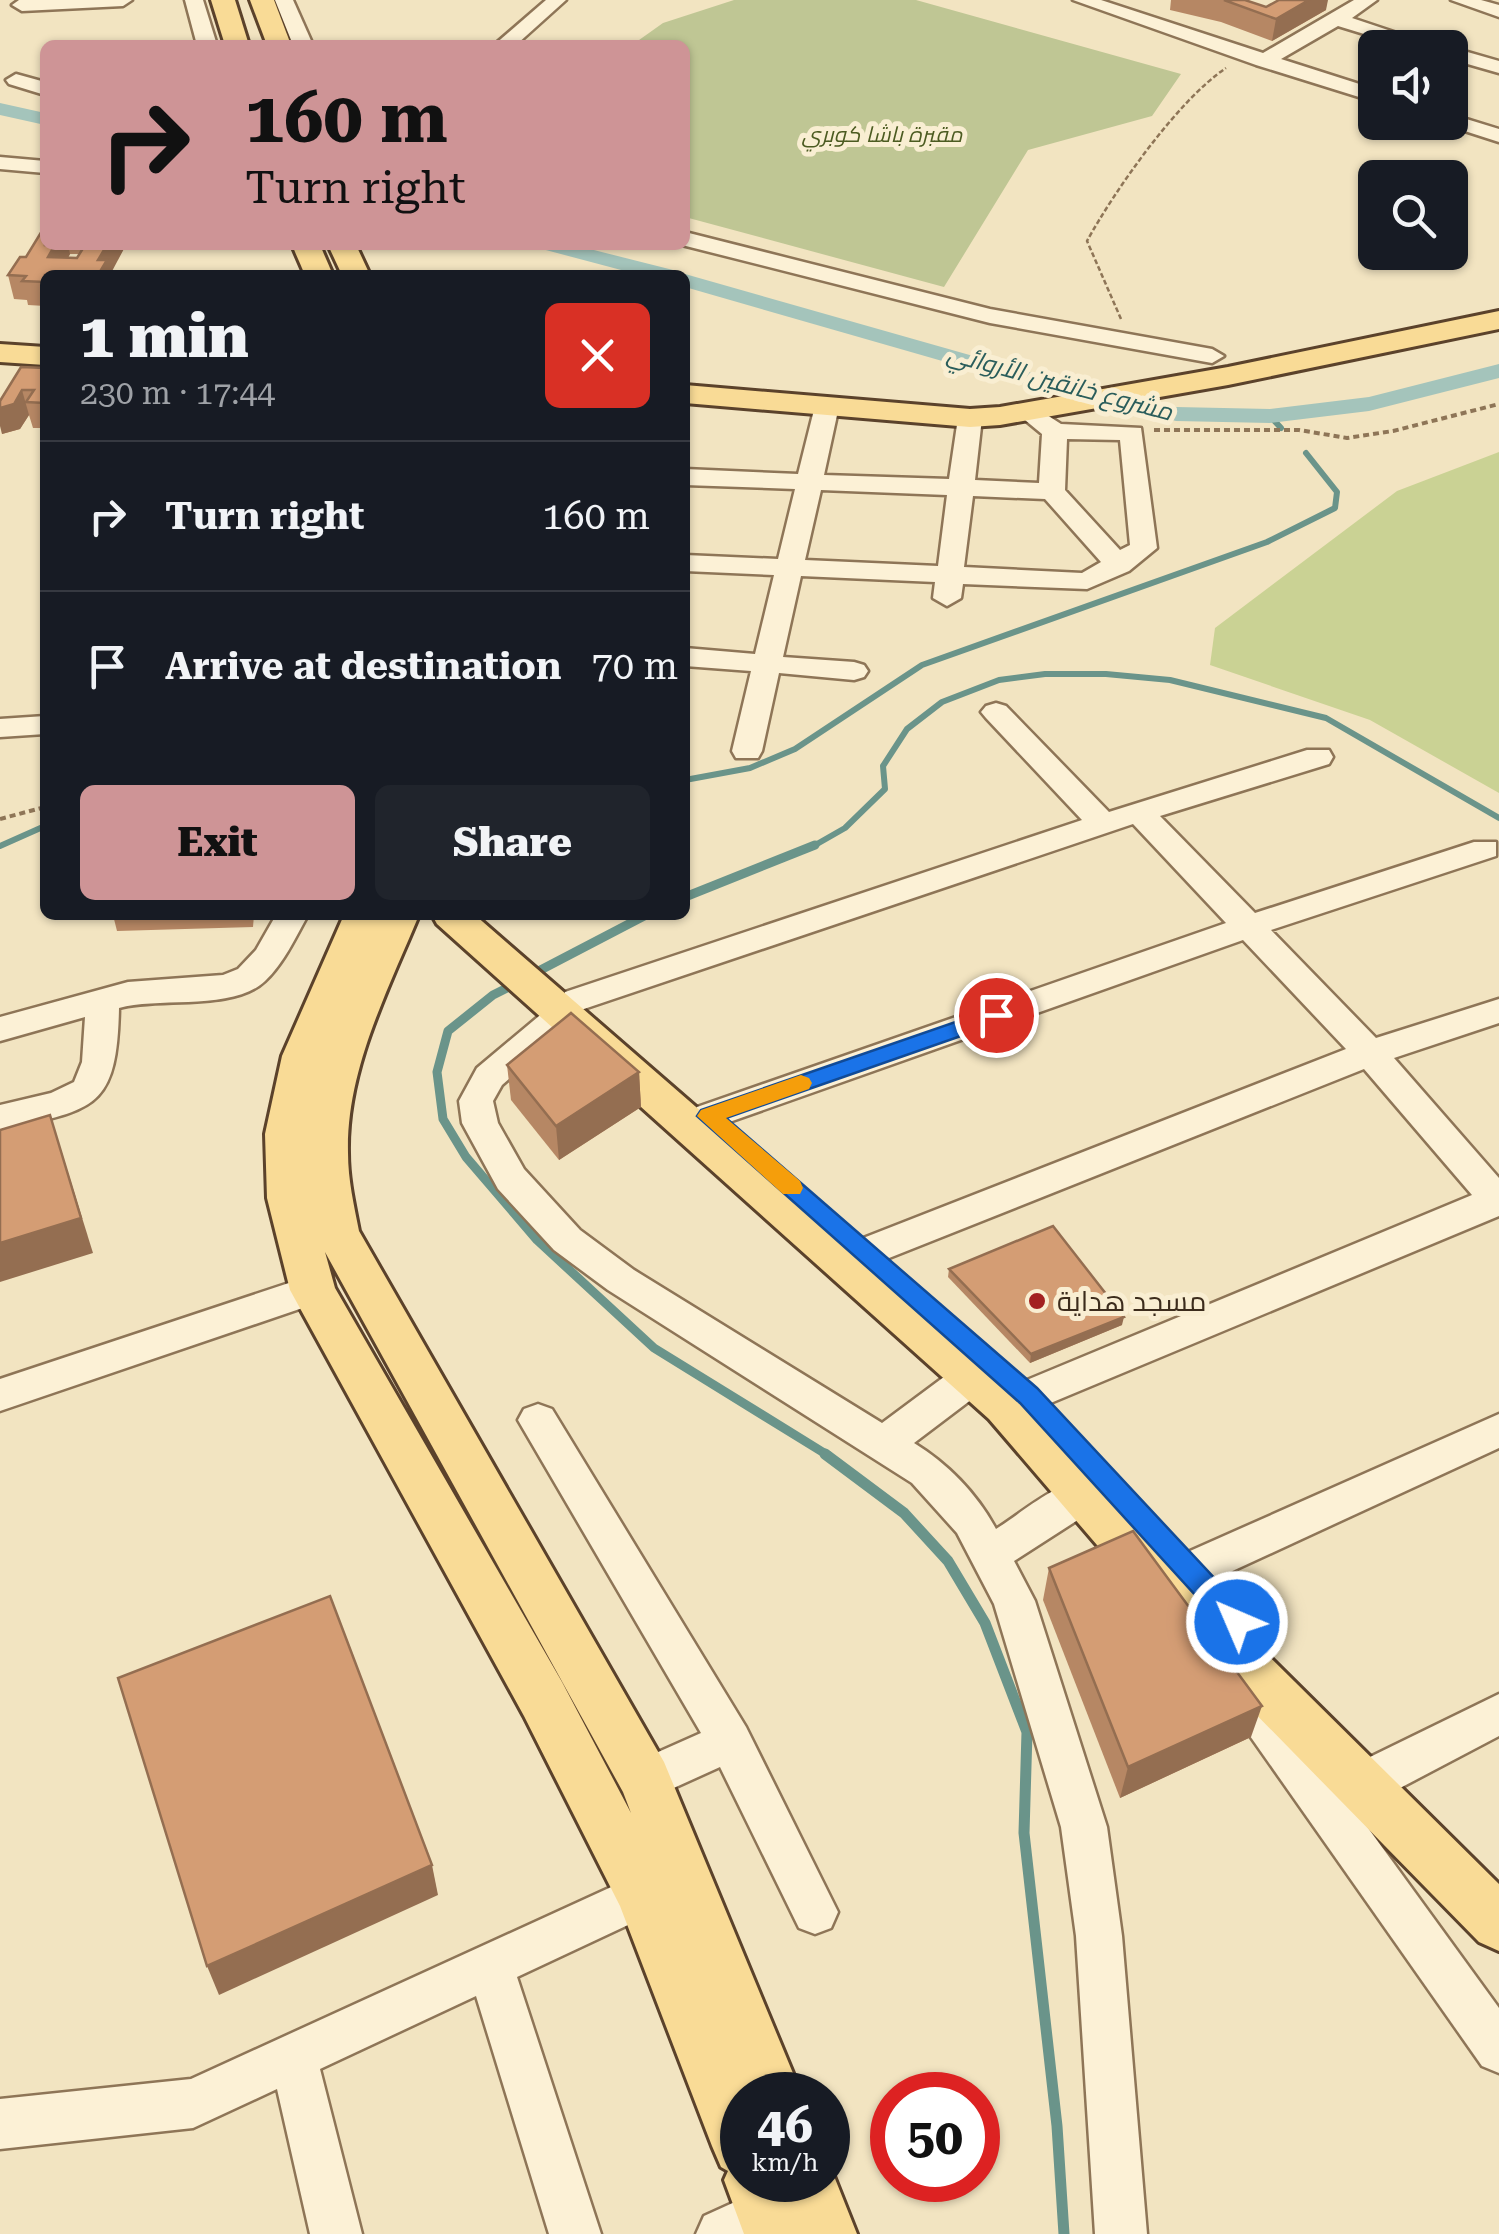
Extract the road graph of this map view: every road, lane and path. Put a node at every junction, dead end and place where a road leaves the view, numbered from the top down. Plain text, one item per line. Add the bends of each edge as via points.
1 (124, 0) edge
2 (194, 0) edge
3 (223, 0) edge
4 (262, 0) edge
5 (284, 0) edge
6 (557, 0) edge
7 (1082, 0) edge
8 (1168, 0) edge
9 (1368, 0) edge
10 (1460, 0) edge
11 (22, 5) dead end
12 (1499, 11) edge
13 (1135, 17) junction
14 (1336, 19) junction
15 (1373, 30) edge
16 (206, 40) edge
17 (235, 40) edge
18 (277, 40) edge
19 (301, 40) edge
20 (510, 40) edge
21 (1468, 58) edge
22 (1263, 61) junction
23 (1499, 67) edge
24 (16, 80) dead end
25 (40, 88) edge
26 (1358, 91) edge
27 (1468, 126) edge
28 (1499, 136) edge
29 (0, 163) edge
30 (40, 166) edge
31 (690, 240) edge
32 (1499, 297) edge
33 (1499, 320) edge
34 (0, 331) edge
35 (40, 334) edge
36 (1126, 343) junction
37 (0, 353) edge
38 (40, 356) edge
39 (1212, 356) junction
40 (690, 377) edge
41 (1070, 391) junction
42 (690, 394) edge
43 (1499, 404) edge
44 (827, 406) junction
45 (968, 407) junction
46 (1024, 412) junction
47 (1055, 431) junction
48 (1132, 433) junction
49 (690, 477) edge
50 (809, 481) junction
51 (960, 488) junction
52 (1052, 492) junction
53 (690, 563) edge
54 (1118, 564) junction
55 (789, 568) junction
56 (950, 588) junction
57 (690, 657) edge
58 (767, 663) junction
59 (854, 671) dead end
60 (996, 712) dead end
61 (40, 725) edge
62 (0, 728) edge
63 (747, 752) dead end
64 (1318, 757) dead end
65 (40, 808) edge
66 (1139, 812) junction
67 (0, 820) edge
68 (1103, 824) junction
69 (1485, 849) dead end
70 (289, 920) edge
71 (361, 920) edge
72 (398, 920) edge
73 (461, 920) edge
74 (1247, 927) junction
75 (495, 936) edge
76 (565, 1002) junction
77 (102, 1004) junction
78 (1499, 1011) edge
79 (0, 1029) edge
80 (1370, 1053) junction
81 (709, 1116) junction
82 (0, 1118) edge
83 (1498, 1201) edge
84 (866, 1252) junction
85 (313, 1290) junction
86 (974, 1376) junction
87 (0, 1396) edge
88 (1028, 1396) junction
89 (538, 1420) dead end
90 (1499, 1430) edge
91 (885, 1442) junction
92 (1084, 1494) junction
93 (991, 1554) junction
94 (1184, 1588) junction
95 (1499, 1714) edge
96 (730, 1740) junction
97 (1386, 1772) junction
98 (645, 1780) junction
99 (1499, 1882) edge
100 (644, 1894) junction
101 (815, 1912) dead end
102 (1499, 1923) edge
103 (490, 1965) junction
104 (1499, 2049) edge
105 (293, 2056) junction
106 (763, 2072) edge
107 (720, 2089) edge
108 (0, 2124) edge
109 (765, 2208) edge
110 (336, 2234) edge
111 (575, 2234) edge
112 (826, 2234) edge
113 (1121, 2234) edge

1 - 11 street
2 - 16 street
3 - 17 main road
4 - 18 main road
5 - 19 street
6 - 20 street
7 - 13 street
8 - 13 street
9 - 14 street
10 - 12 street
13 - 22 street
14 - 15 street
14 - 22 street
21 - 23 street
22 - 26 street
22 - 36 path via 1226,68 1202,84 1087,241 1118,306
24 - 25 street
27 - 28 street
29 - 30 street
31 - 36 street
32 - 39 main road
33 - 41 main road via 1120,396
34 - 35 main road
36 - 39 street
37 - 38 main road
39 - 41 main road
40 - 45 main road
41 - 45 main road
41 - 46 main road
42 - 44 main road
43 - 48 path via 1347,438 1298,430
44 - 45 main road
44 - 50 street
45 - 46 main road
45 - 51 street
46 - 47 street
47 - 48 street
47 - 52 street
48 - 54 street via 1144,548
49 - 50 street
50 - 51 street
50 - 55 street
51 - 52 street
51 - 56 street
52 - 54 street
53 - 55 street
54 - 56 street via 1087,581
55 - 56 street
55 - 58 street
57 - 58 street
58 - 59 street
58 - 63 street
60 - 68 street
61 - 62 street
64 - 66 street
65 - 67 path
66 - 68 street
66 - 74 street
68 - 76 street
69 - 74 street
70 - 77 street via 250,977 228,986 128,994
71 - 85 main road via 313,1028 286,1134 289,1198
72 - 98 main road via 336,1090 326,1145 337,1232
73 - 75 main road
74 - 80 street
74 - 81 street
75 - 76 main road
76 - 81 main road
76 - 86 main road
76 - 91 street via 489,1076 476,1101 480,1124 510,1179 567,1240 621,1280
77 - 79 street
77 - 82 street via 101,1066 80,1098
78 - 80 street
80 - 83 street
80 - 84 street
81 - 84 main road
83 - 88 street
84 - 88 main road
85 - 87 street
85 - 100 main road via 543,1699
86 - 91 street
86 - 92 main road
88 - 94 main road
89 - 96 street
90 - 94 street
91 - 93 street via 950,1494
92 - 93 street
92 - 94 main road
93 - 113 street via 1041,1676 1084,1827 1099,1936
94 - 97 main road
94 - 102 main road
94 - 104 street
95 - 97 street
96 - 98 street
96 - 101 street
97 - 99 main road
98 - 106 main road
100 - 103 street
100 - 107 main road
103 - 105 street
103 - 111 street
105 - 108 street via 193,2102
105 - 110 street
109 - 112 main road

